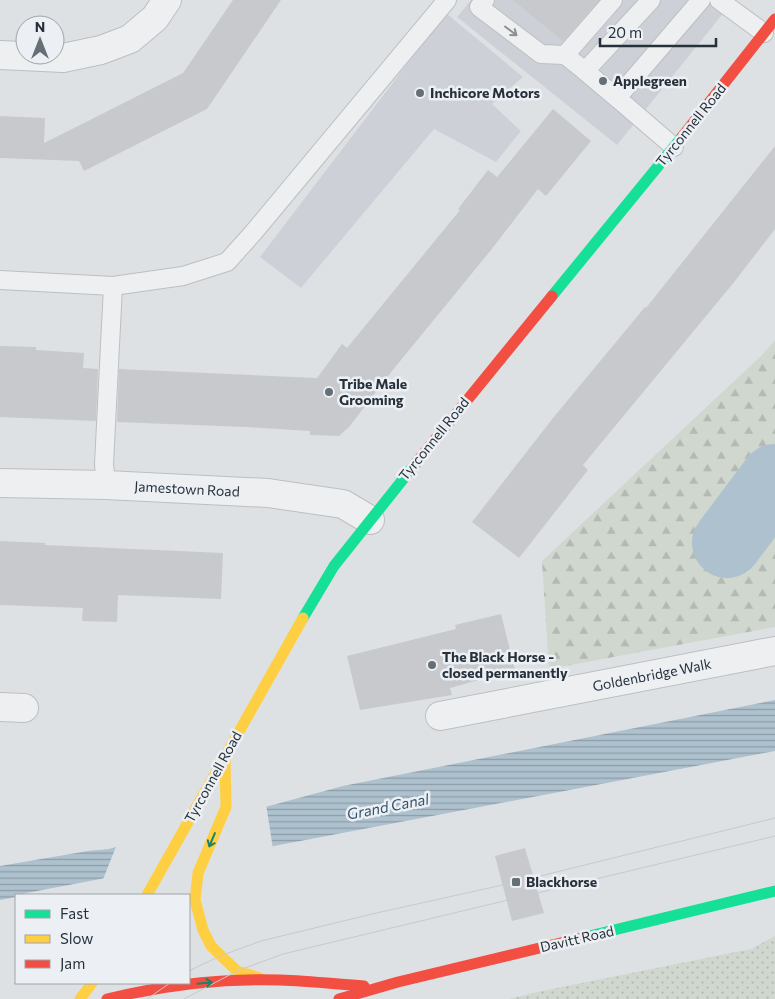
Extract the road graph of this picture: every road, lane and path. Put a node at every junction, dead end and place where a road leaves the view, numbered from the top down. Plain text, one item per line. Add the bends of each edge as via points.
1 (167, 0) edge
2 (447, 0) edge
3 (485, 0) edge
4 (613, 0) edge
5 (651, 0) edge
6 (701, 0) edge
7 (718, 0) edge
8 (775, 19) edge
9 (764, 33) junction
10 (0, 55) edge
11 (565, 55) junction
12 (585, 71) junction
13 (617, 98) junction
14 (674, 147) junction
15 (0, 280) edge
16 (113, 286) junction
17 (0, 483) edge
18 (106, 485) junction
19 (370, 520) junction
20 (775, 651) edge
21 (440, 716) dead end
22 (225, 757) junction
23 (775, 891) edge
24 (148, 894) edge
25 (268, 980) junction
26 (91, 984) edge
27 (118, 984) edge
28 (123, 984) edge
29 (379, 987) junction
30 (125, 998) edge
31 (80, 999) edge
32 (107, 999) edge
33 (339, 999) edge

1 - 10 street via 155,18 130,39 101,50 63,58
2 - 16 lane via 226,262 183,276
3 -> 11 lane via 479,7 541,54
4 - 11 lane
5 - 12 lane
6 - 13 lane
7 - 9 lane
8 - 9 main road, Tyrconnell Road
9 - 14 main road, Tyrconnell Road
11 - 12 lane
12 - 13 lane
13 - 14 lane
14 - 19 main road, Tyrconnell Road
15 - 16 lane
16 - 18 lane via 104,464
17 - 18 street, Jamestown Road
18 - 19 street, Jamestown Road via 312,498 344,504
19 - 22 main road, Tyrconnell Road via 334,566
20 - 21 street, Goldenbridge Walk
22 - 24 main road, Tyrconnell Road
22 -> 25 main road, Davitt Road via 226,807 198,873 197,911 211,946 237,971
23 - 29 main road, Davitt Road
25 - 29 main road, Davitt Road
30 -> 25 main road, Davitt Road via 164,987
26 - 31 main road
27 - 30 main road
28 - 30 main road
29 - 33 main road, Davitt Road
30 - 32 main road, Davitt Road

